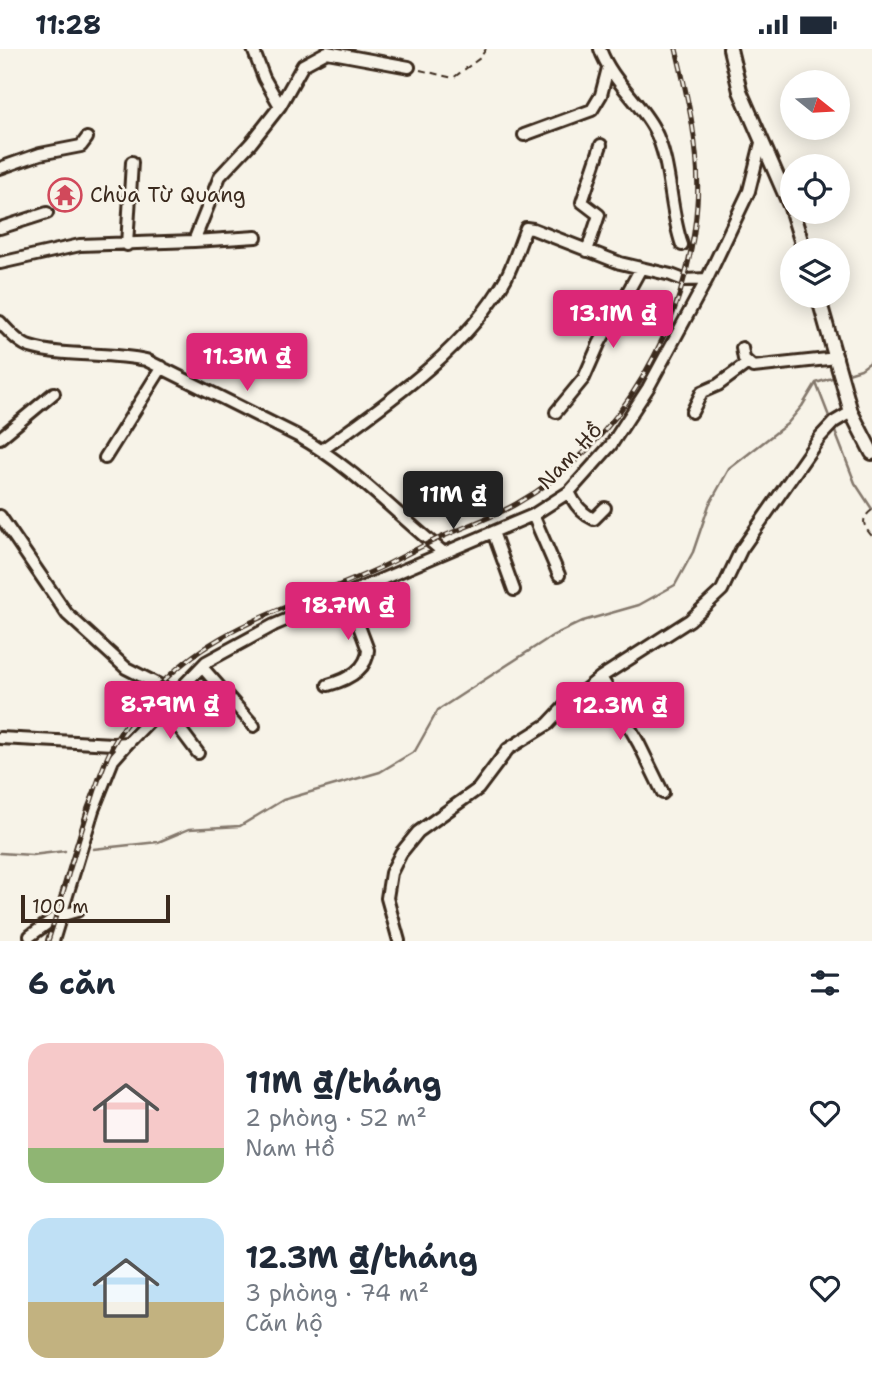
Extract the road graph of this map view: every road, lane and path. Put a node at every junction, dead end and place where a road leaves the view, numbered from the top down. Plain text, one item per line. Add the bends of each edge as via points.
1 (253, 49) edge
2 (486, 49) edge
3 (600, 49) edge
4 (730, 49) edge
5 (408, 67) joint
6 (608, 68) junction
7 (280, 106) junction
8 (524, 135) dead end
9 (87, 138) dead end
10 (761, 143) junction
11 (601, 145) dead end
12 (132, 162) dead end
13 (0, 168) edge
14 (47, 213) dead end
15 (0, 228) edge
16 (256, 237) dead end
17 (800, 238) edge
18 (194, 241) junction
19 (127, 245) junction
20 (682, 245) dead end
21 (587, 251) junction
22 (0, 263) edge
23 (641, 268) junction
24 (707, 279) junction
25 (822, 308) edge
26 (0, 322) edge
27 (742, 348) dead end
28 (838, 362) junction
29 (748, 363) junction
30 (162, 367) junction
31 (54, 393) dead end
32 (849, 406) junction
33 (556, 412) dead end
34 (692, 412) dead end
35 (0, 438) edge
36 (322, 450) junction
37 (872, 453) edge
38 (105, 458) dead end
39 (569, 492) junction
40 (605, 508) dead end
41 (872, 510) edge
42 (0, 516) edge
43 (533, 516) junction
44 (493, 532) junction
45 (872, 536) edge
46 (443, 552) junction
47 (559, 575) dead end
48 (514, 590) dead end
49 (347, 594) junction
50 (202, 667) junction
51 (601, 677) junction
52 (328, 685) dead end
53 (174, 693) junction
54 (155, 714) junction
55 (254, 726) dead end
56 (0, 738) edge
57 (128, 743) junction
58 (198, 753) dead end
59 (663, 793) dead end
60 (77, 911) dead end
61 (61, 916) junction
62 (30, 936) dead end
63 (53, 941) edge
64 (399, 941) edge

1 - 7 street
2 - 5 path via 453,78
3 - 6 street
4 - 10 main road via 740,91
5 - 7 street via 327,52 303,65
6 - 8 street via 592,110
6 - 20 street via 655,131
7 - 18 street via 220,176
9 - 13 street via 76,148
10 - 17 main road
10 - 24 street, Nam Hồ via 749,191
11 - 21 street via 582,202 599,215
12 - 19 street
14 - 15 street
16 - 18 street
18 - 19 street
19 - 22 street via 80,245
21 - 23 street
21 - 36 street via 526,229 506,278 455,344 396,397
23 - 24 street via 684,280
23 - 33 street via 584,378
24 - 39 street, Nam Hồ via 626,422
25 - 28 main road
26 - 30 street via 27,346 127,356
27 - 29 street
28 - 29 street via 753,367
28 - 32 main road
29 - 34 street via 702,392
30 - 36 street
30 - 38 street
31 - 35 street
32 - 37 main road
32 - 51 street via 820,437 741,550 722,590 690,620
36 - 46 street
39 - 40 street via 589,517 599,517
39 - 43 street, Nam Hồ
41 - 45 path via 863,521
42 - 53 street via 67,614 126,668
43 - 44 street, Nam Hồ
43 - 47 street
44 - 46 street, Nam Hồ
44 - 48 street
46 - 49 street, Nam Hồ
49 - 50 street, Nam Hồ via 274,625
49 - 52 street via 367,658 356,673
50 - 53 street, Nam Hồ
50 - 55 street
51 - 59 street
51 - 64 street via 548,725 508,749 478,789 418,832 401,853 391,873 387,898
53 - 54 street, Nam Hồ
54 - 57 street, Nam Hồ
54 - 58 street via 180,729
56 - 57 street
57 - 61 street, Nam Hồ via 113,760 103,785
60 - 61 street
61 - 62 street
61 - 63 street, Nam Hồ

